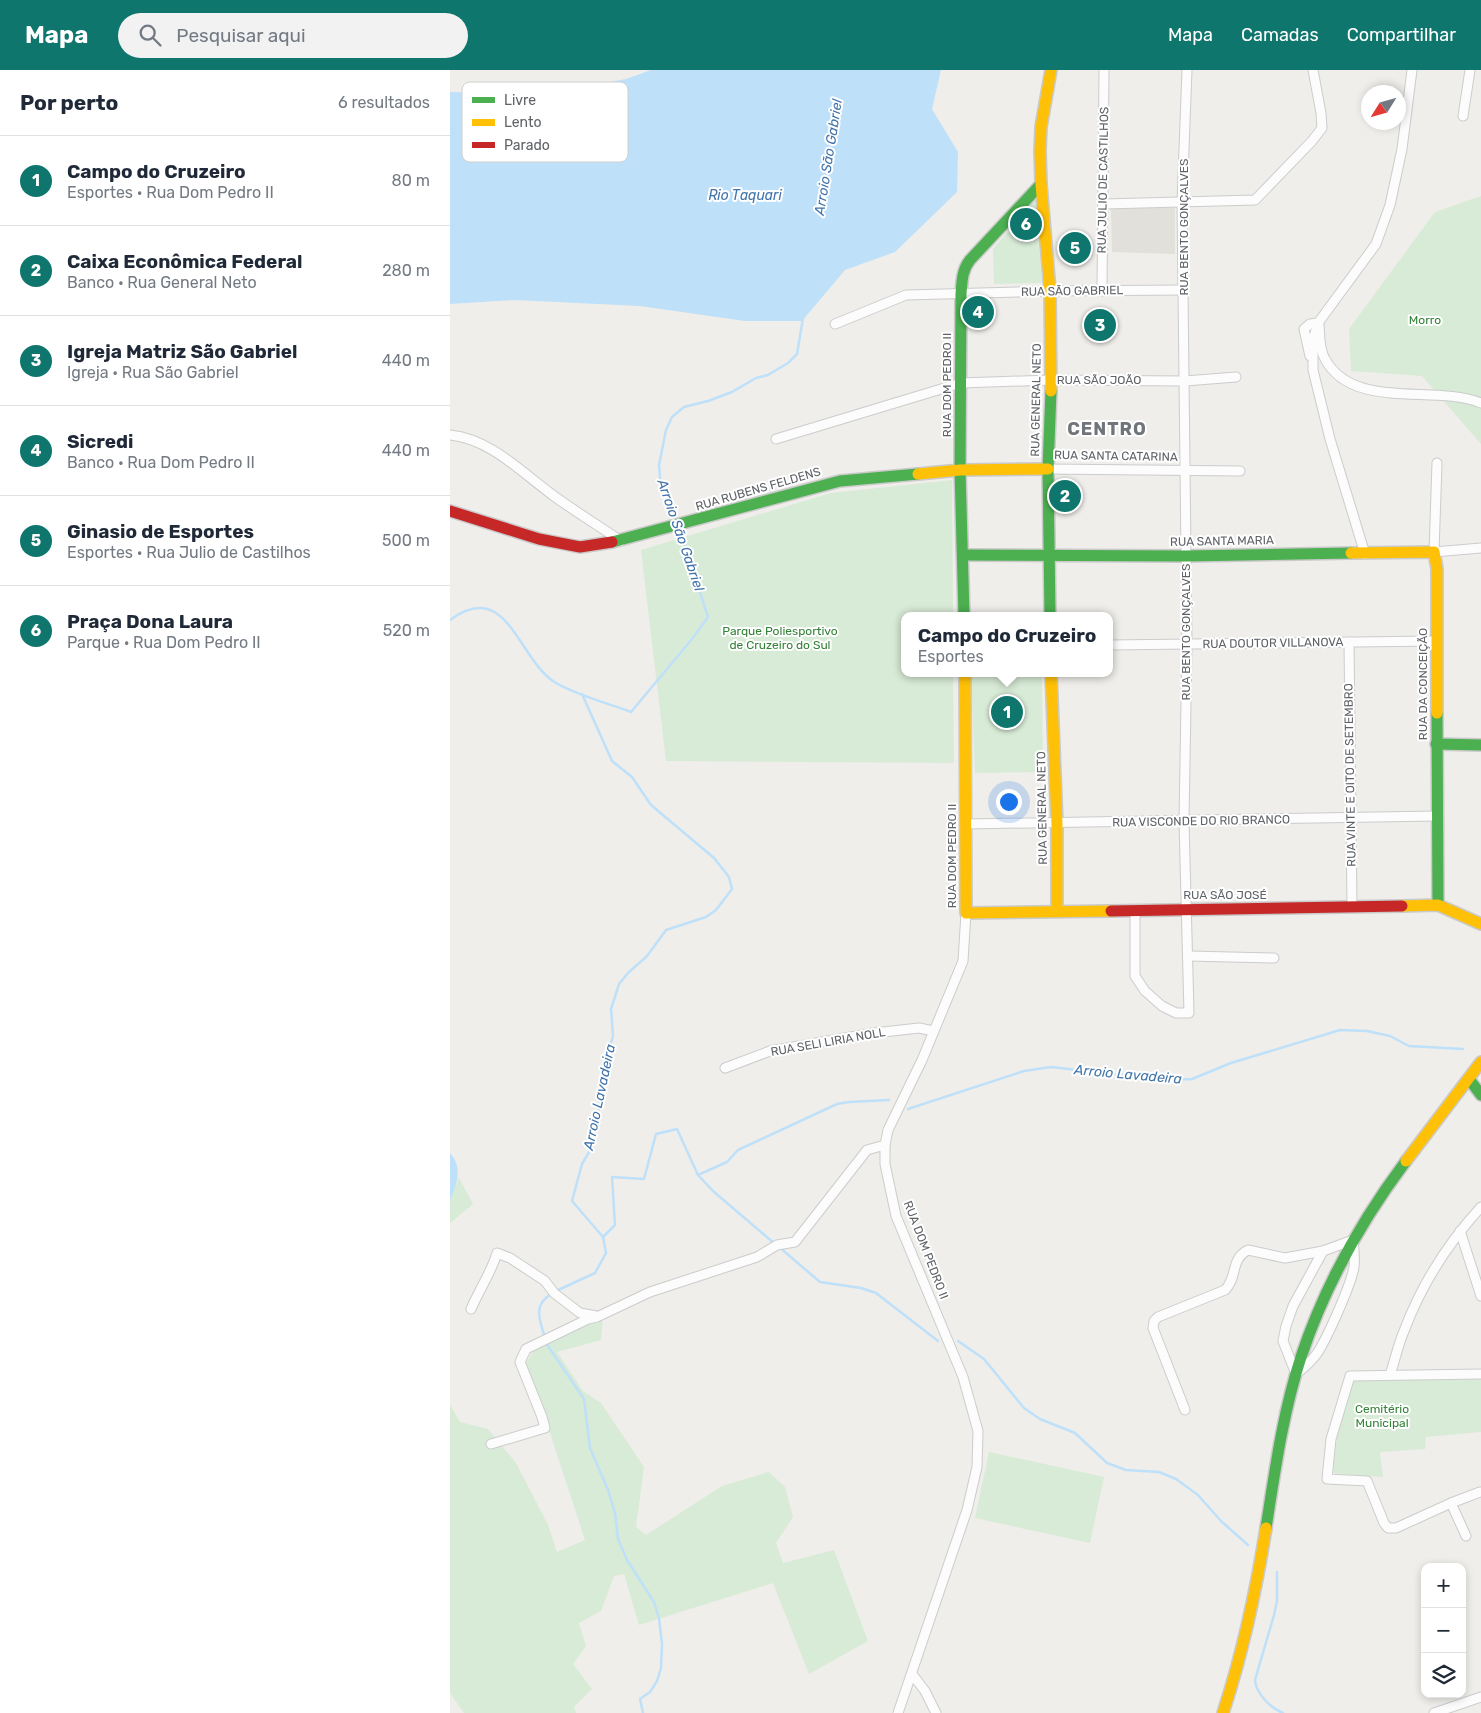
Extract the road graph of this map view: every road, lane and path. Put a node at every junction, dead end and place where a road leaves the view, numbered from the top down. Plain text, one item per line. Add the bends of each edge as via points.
1 (1051, 70) edge
2 (1104, 70) edge
3 (1187, 70) edge
4 (1313, 70) edge
5 (1412, 70) edge
6 (1470, 70) edge
7 (1463, 116) dead end
8 (1041, 184) junction
9 (1182, 202) junction
10 (1104, 204) junction
11 (1184, 290) junction
12 (1050, 291) junction
13 (1102, 291) junction
14 (961, 294) junction
15 (1318, 323) junction
16 (835, 324) dead end
17 (1236, 377) dead end
18 (1051, 380) junction
19 (1185, 381) junction
20 (961, 383) junction
21 (1481, 403) edge
22 (450, 435) edge
23 (776, 439) dead end
24 (1437, 463) dead end
25 (1048, 469) junction
26 (960, 470) junction
27 (1240, 470) dead end
28 (1186, 471) junction
29 (450, 511) edge
30 (621, 541) junction
31 (1481, 548) edge
32 (1434, 552) junction
33 (1365, 554) junction
34 (963, 555) junction
35 (1050, 556) junction
36 (1186, 556) junction
37 (964, 612) edge
38 (1050, 612) edge
39 (1349, 642) junction
40 (1437, 642) junction
41 (1187, 644) junction
42 (1113, 645) edge
43 (964, 677) edge
44 (1051, 677) edge
45 (1436, 744) junction
46 (1481, 745) edge
47 (1436, 816) junction
48 (1351, 819) junction
49 (1184, 821) junction
50 (966, 824) junction
51 (1056, 824) junction
52 (1438, 905) junction
53 (1188, 908) junction
54 (1352, 908) junction
55 (1135, 910) junction
56 (1057, 911) junction
57 (966, 913) junction
58 (1481, 924) edge
59 (1189, 956) junction
60 (1274, 958) dead end
61 (933, 1031) junction
62 (1481, 1062) edge
63 (725, 1068) dead end
64 (1468, 1079) junction
65 (1481, 1095) edge
66 (885, 1145) junction
67 (1481, 1207) edge
68 (1460, 1231) junction
69 (1353, 1240) junction
70 (1323, 1252) junction
71 (1481, 1296) edge
72 (471, 1309) dead end
73 (597, 1316) junction
74 (1296, 1374) junction
75 (1481, 1374) edge
76 (1390, 1375) junction
77 (1185, 1410) dead end
78 (491, 1444) dead end
79 (1480, 1492) dead end
80 (1451, 1503) junction
81 (1466, 1536) dead end
82 (912, 1674) junction
83 (1481, 1697) edge
84 (898, 1713) edge
85 (936, 1713) edge
86 (1223, 1713) edge
87 (1434, 1713) edge

1 - 8 main road, RUA GENERAL NETO via 1041,127
2 - 10 street, RUA JULIO DE CASTILHOS
3 - 9 street, RUA BENTO GONÇALVES
4 - 9 street via 1322,128 1265,191 1255,200
5 - 15 street via 1402,149 1390,205 1376,244
6 - 7 street
8 - 12 main road, RUA GENERAL NETO
8 - 14 main road, RUA DOM PEDRO II via 965,266
9 - 10 street
9 - 11 street, RUA BENTO GONÇALVES
10 - 13 street, RUA JULIO DE CASTILHOS
11 - 13 street, RUA SÃO GABRIEL
11 - 19 street, RUA BENTO GONÇALVES
12 - 13 street, RUA SÃO GABRIEL
12 - 14 street, RUA SÃO GABRIEL
12 - 18 main road, RUA GENERAL NETO
14 - 16 street, RUA SÃO GABRIEL via 906,295
14 - 20 main road, RUA DOM PEDRO II
15 - 21 street via 1325,359 1334,372 1357,387 1386,393 1456,396
15 - 33 street via 1304,329 1308,352
17 - 19 street, RUA SÃO JOÃO
18 - 19 street, RUA SÃO JOÃO
18 - 20 street, RUA SÃO JOÃO
18 - 25 main road, RUA GENERAL NETO
19 - 28 street, RUA BENTO GONÇALVES
20 - 23 street, RUA SÃO JOÃO
20 - 26 main road, RUA DOM PEDRO II
22 - 30 street via 479,442
24 - 32 street, RUA DA CONCEIÇÃO
25 - 26 main road, RUA SANTA CATARINA
25 - 28 street, RUA SANTA CATARINA
25 - 35 main road, RUA GENERAL NETO
26 - 30 main road, RUA RUBENS FELDENS via 830,483
26 - 34 main road, RUA DOM PEDRO II
27 - 28 street, RUA SANTA CATARINA
28 - 36 street, RUA BENTO GONÇALVES
29 - 30 main road, RUA RUBENS FELDENS via 539,539 580,547
31 - 32 street, RUA SANTA MARIA
32 - 33 main road, RUA SANTA MARIA
32 - 40 main road, RUA DA CONCEIÇÃO
33 - 36 main road, RUA SANTA MARIA
34 - 35 main road, RUA SANTA MARIA
34 - 37 main road, RUA DOM PEDRO II
35 - 36 main road, RUA SANTA MARIA
35 - 38 main road, RUA GENERAL NETO
36 - 41 street, RUA BENTO GONÇALVES
39 - 40 street, RUA DOUTOR VILLANOVA
39 - 41 street, RUA DOUTOR VILLANOVA
39 - 48 street, RUA VINTE E OITO DE SETEMBRO
40 - 45 main road, RUA DA CONCEIÇÃO
41 - 42 street, RUA DOUTOR VILLANOVA
41 - 49 street, RUA BENTO GONÇALVES
43 - 50 main road, RUA DOM PEDRO II
44 - 51 main road, RUA GENERAL NETO
45 - 46 main road
45 - 47 main road, RUA DA CONCEIÇÃO
47 - 48 street, RUA VISCONDE DO RIO BRANCO
47 - 52 main road, RUA DA CONCEIÇÃO
48 - 49 street, RUA VISCONDE DO RIO BRANCO
48 - 54 street, RUA VINTE E OITO DE SETEMBRO
49 - 51 street, RUA VISCONDE DO RIO BRANCO
49 - 53 street, RUA BENTO GONÇALVES
50 - 51 street, RUA VISCONDE DO RIO BRANCO
50 - 57 main road, RUA DOM PEDRO II
51 - 56 main road, RUA GENERAL NETO
52 - 54 main road, RUA SÃO JOSÉ
52 - 58 main road, RUA SÃO JOSÉ
53 - 54 main road, RUA SÃO JOSÉ
53 - 55 main road, RUA SÃO JOSÉ
53 - 59 street, RUA BENTO GONÇALVES
55 - 56 main road, RUA SÃO JOSÉ
55 - 59 street, RUA BENTO GONÇALVES via 1135,976 1145,991 1176,1014 1189,1013
56 - 57 main road, RUA SÃO JOSÉ
57 - 61 street, RUA DOM PEDRO II via 963,961
59 - 60 street
61 - 63 street, RUA SELI LIRIA NOLL via 918,1028 874,1033 770,1051
61 - 66 street, RUA DOM PEDRO II via 888,1130
62 - 64 main road
64 - 65 main road
64 - 69 main road
66 - 73 street via 867,1150 795,1242 777,1245 757,1257 650,1292
66 - 82 street, RUA DOM PEDRO II via 886,1171 896,1216 963,1377 978,1431 977,1467 967,1510
67 - 68 street
68 - 71 street
68 - 76 street via 1418,1297
69 - 70 street
69 - 74 main road via 1322,1303
69 - 74 street via 1354,1267 1333,1320 1318,1352
70 - 74 street via 1298,1296 1286,1326 1283,1341
70 - 77 street via 1285,1258 1248,1250 1238,1258 1226,1290 1154,1321 1153,1328
72 - 73 street via 497,1254 510,1258 545,1281 554,1293 580,1313
73 - 78 street via 526,1350 520,1362 545,1428
74 - 86 main road via 1278,1447 1258,1582
75 - 76 street
76 - 80 street via 1350,1376 1331,1439 1327,1479 1367,1481 1388,1528 1396,1528
79 - 80 street
80 - 81 street
82 - 84 street, RUA DOM PEDRO II
82 - 85 street
83 - 87 street

